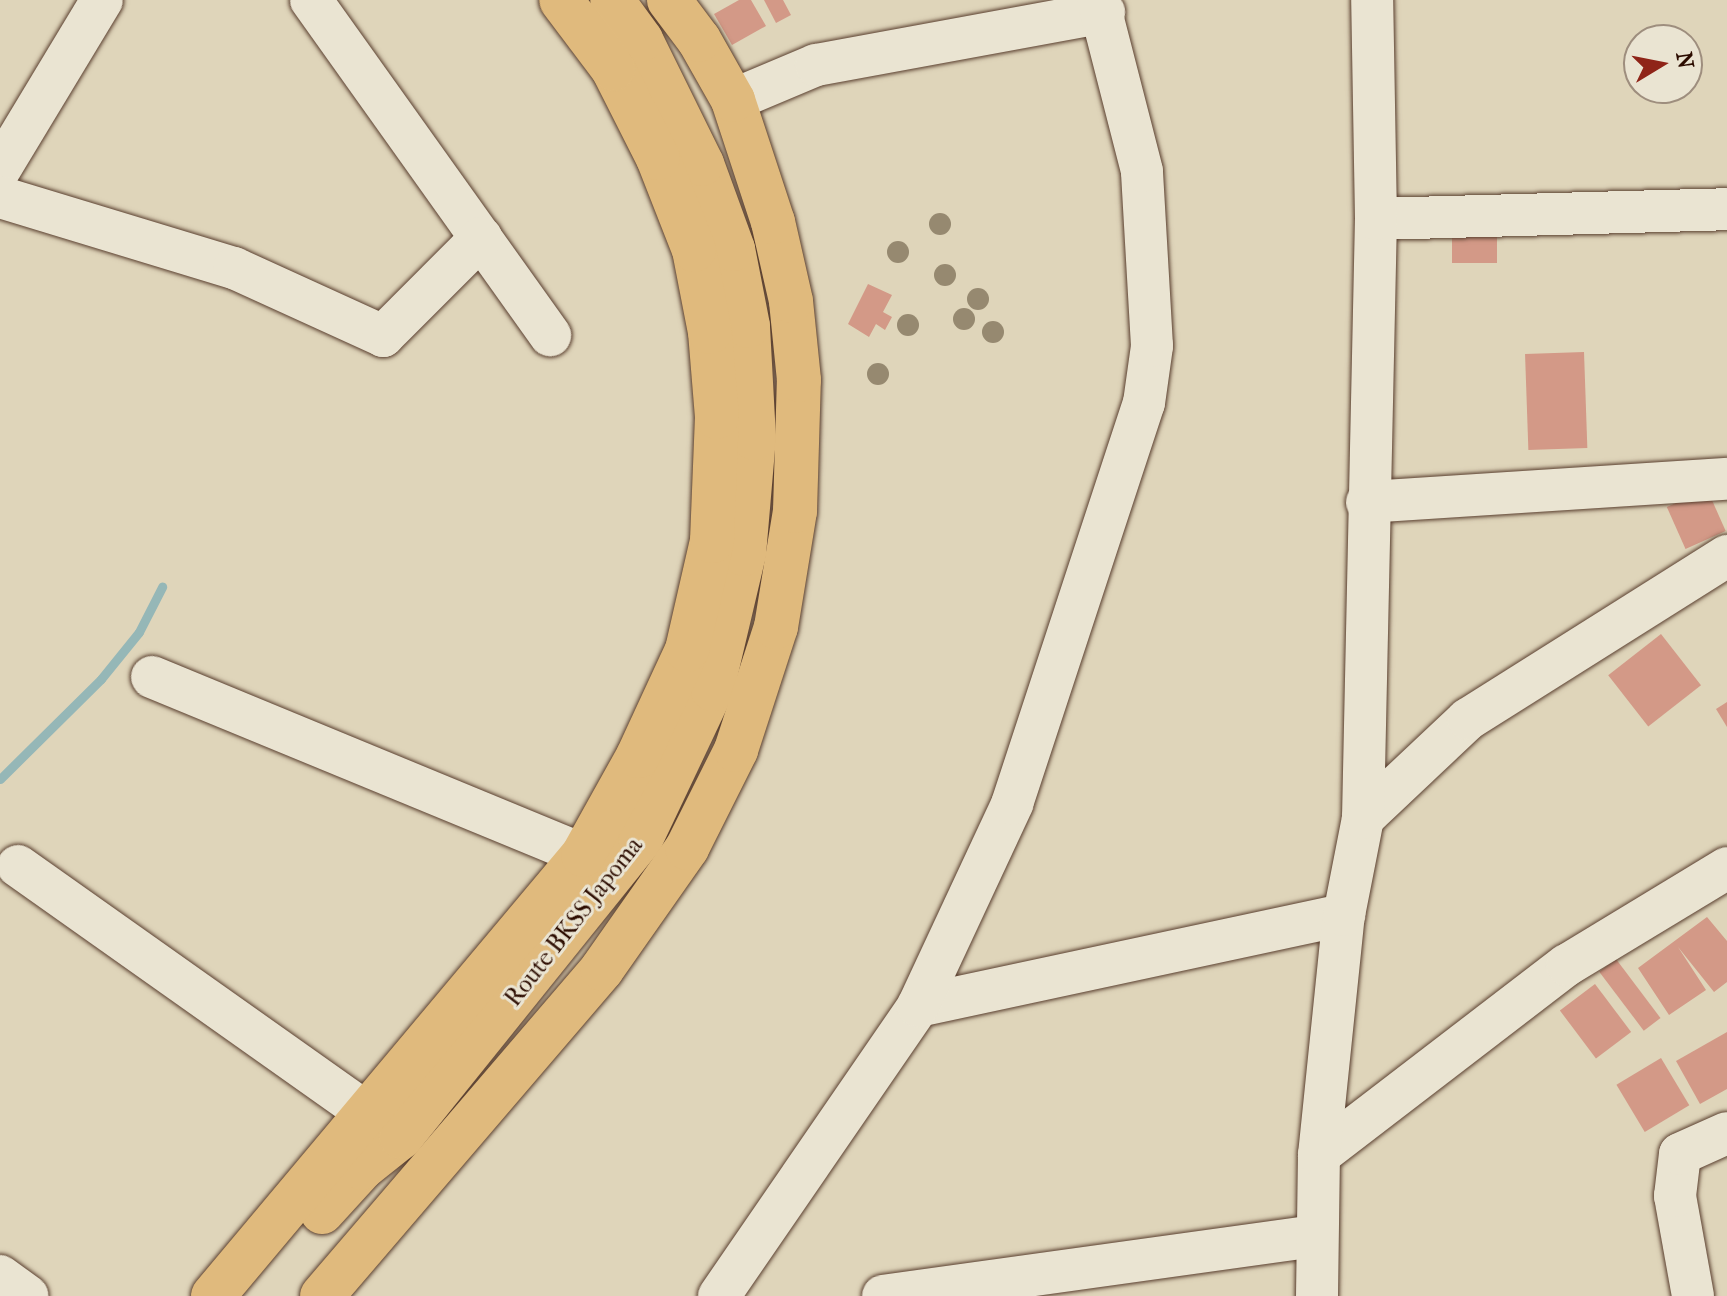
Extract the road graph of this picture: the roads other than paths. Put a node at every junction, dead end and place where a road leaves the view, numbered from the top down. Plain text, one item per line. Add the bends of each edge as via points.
1 (102, 0) edge
2 (311, 0) edge
3 (561, 0) edge
4 (612, 0) edge
5 (669, 0) edge
6 (1372, 0) edge
7 (1101, 6) edge
8 (733, 100) junction
9 (0, 169) edge
10 (0, 197) edge
11 (1727, 209) edge
12 (1376, 219) junction
13 (481, 238) junction
14 (550, 335) dead end
15 (1727, 479) edge
16 (1367, 502) junction
17 (1727, 556) edge
18 (152, 677) dead end
19 (1363, 818) junction
20 (583, 855) junction
21 (18, 866) dead end
22 (1727, 868) edge
23 (1344, 915) junction
24 (918, 1006) junction
25 (384, 1125) junction
26 (1727, 1133) edge
27 (1319, 1155) junction
28 (1316, 1236) junction
29 (0, 1276) edge
30 (226, 1282) edge
31 (28, 1296) edge
32 (305, 1296) edge
33 (322, 1296) edge
34 (719, 1296) edge
35 (883, 1296) edge
36 (1317, 1296) edge
37 (1693, 1296) edge

1 - 9 street
2 - 13 street
3 - 20 main road via 613,69 658,158 694,250 710,332 717,417 712,541 687,650 638,756
4 - 25 main road, Route BKSS Japoma via 641,40 702,164 733,249 748,326 754,438 744,554 712,689 641,839
5 - 8 main road
6 - 12 street
7 - 8 street via 816,65
7 - 24 street via 1142,171 1152,346 1144,403 1012,804
8 - 33 main road via 773,222 791,301 799,380 795,511 776,627 736,750 687,848 602,969
10 - 13 street via 234,268 383,336
11 - 12 street
12 - 16 street
13 - 14 street
15 - 16 street
16 - 19 street
17 - 19 street via 1468,719
18 - 20 street
19 - 23 street
20 - 25 main road
21 - 25 street
22 - 27 street via 1567,965
23 - 24 street
23 - 27 street
24 - 34 street
25 - 30 main road
25 - 32 main road via 382,1184 316,1261
26 - 37 street via 1680,1154 1675,1196
27 - 28 street
28 - 35 street
28 - 36 street
29 - 31 street

